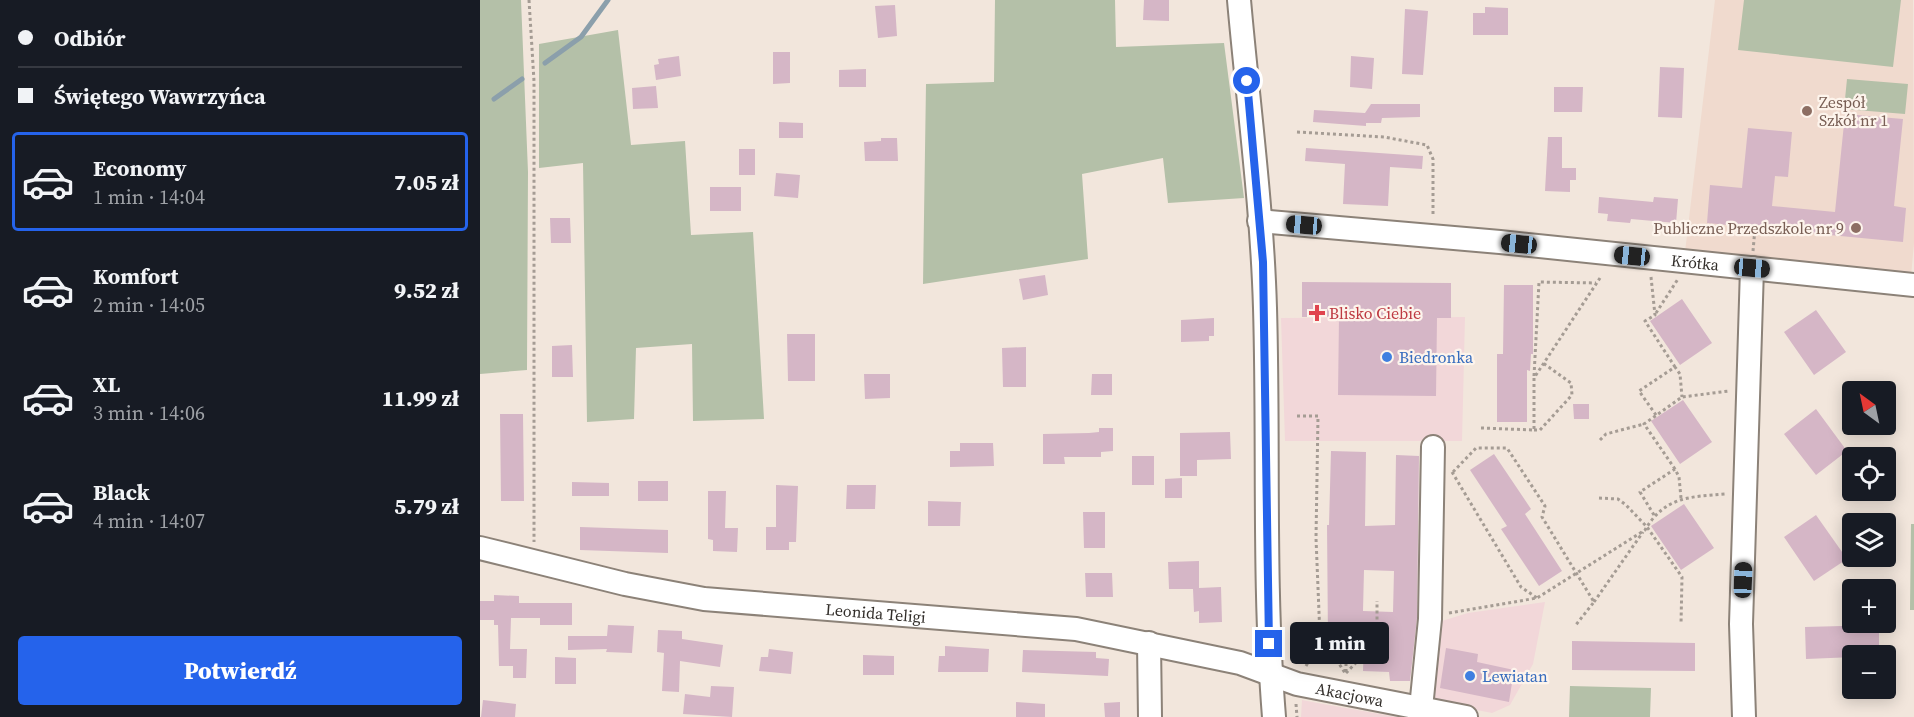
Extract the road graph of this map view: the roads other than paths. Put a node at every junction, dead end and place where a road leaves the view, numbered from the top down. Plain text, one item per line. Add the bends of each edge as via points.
1 (1239, 0) edge
2 (1259, 221) junction
3 (1752, 268) junction
4 (1914, 285) edge
5 (1433, 447) dead end
6 (480, 549) edge
7 (1149, 643) junction
8 (1270, 676) junction
9 (1421, 708) junction
10 (1150, 717) edge
11 (1274, 717) edge
12 (1466, 717) edge
13 (1744, 717) edge

1 - 2 street
2 - 3 street, Krótka
2 - 8 street via 1265,330
3 - 4 street, Krótka
3 - 13 street via 1741,624
5 - 9 street via 1443,473
6 - 7 street, Leonida Teligi via 704,599 1076,629
7 - 8 street, Leonida Teligi via 1240,663
7 - 10 street
8 - 9 street, Akacjowa
8 - 11 street
9 - 12 street, Akacjowa

